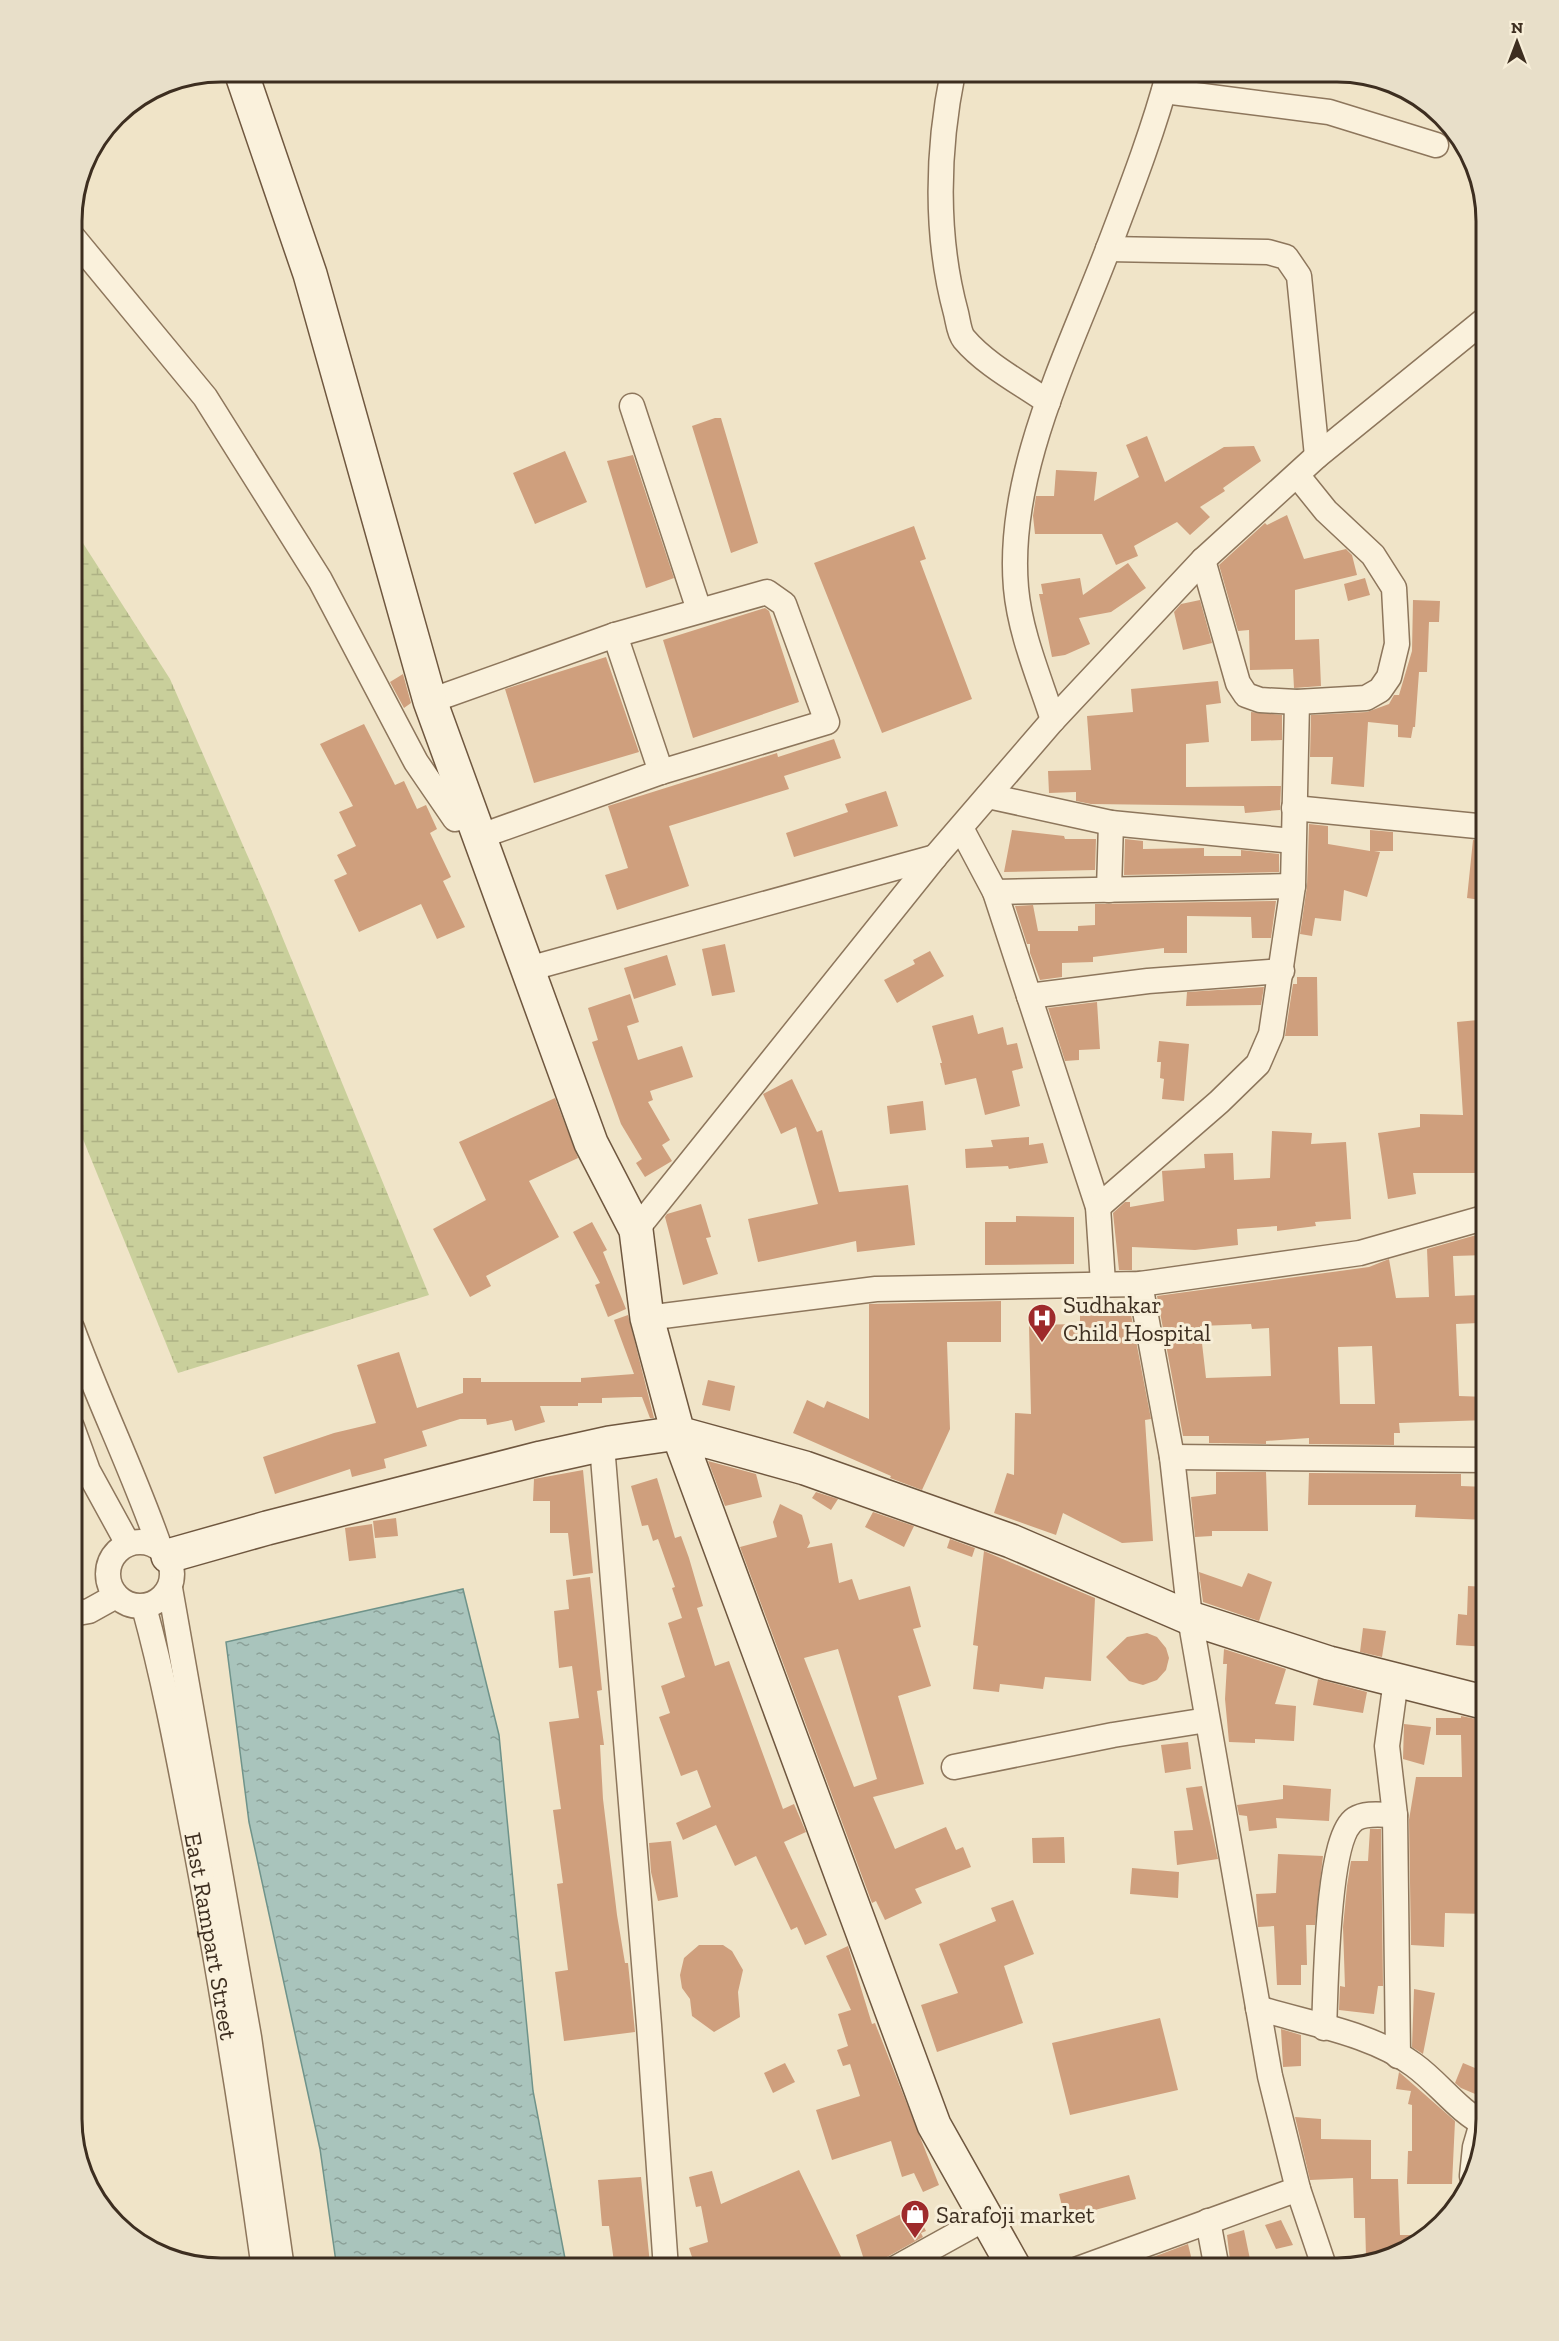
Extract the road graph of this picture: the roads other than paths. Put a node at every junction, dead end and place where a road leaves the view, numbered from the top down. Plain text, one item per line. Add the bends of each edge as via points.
1 (244, 82) edge
2 (1167, 82) edge
3 (951, 83) edge
4 (1172, 83) edge
5 (1436, 146) dead end
6 (83, 249) edge
7 (1108, 249) junction
8 (1476, 327) edge
9 (1048, 402) junction
10 (632, 406) dead end
11 (1317, 456) junction
12 (1297, 476) junction
13 (1203, 560) junction
14 (699, 610) junction
15 (615, 635) junction
16 (430, 701) junction
17 (1298, 702) junction
18 (1053, 720) junction
19 (661, 772) junction
20 (988, 796) junction
21 (1294, 808) junction
22 (1111, 823) junction
23 (477, 825) junction
24 (1476, 825) edge
25 (961, 828) junction
26 (1293, 840) junction
27 (935, 857) junction
28 (1293, 886) junction
29 (1109, 890) junction
30 (995, 892) junction
31 (528, 969) junction
32 (1282, 971) junction
33 (1029, 996) junction
34 (1098, 1207) junction
35 (1476, 1220) edge
36 (636, 1230) junction
37 (1103, 1283) junction
38 (1140, 1284) junction
39 (647, 1318) junction
40 (82, 1356) edge
41 (678, 1433) junction
42 (602, 1445) junction
43 (82, 1457) edge
44 (1172, 1457) junction
45 (1476, 1460) edge
46 (128, 1544) junction
47 (166, 1564) junction
48 (116, 1596) junction
49 (144, 1607) junction
50 (82, 1612) edge
51 (1190, 1618) junction
52 (1396, 1680) junction
53 (1476, 1700) edge
54 (1207, 1720) junction
55 (954, 1767) dead end
56 (1395, 1815) junction
57 (1258, 2008) junction
58 (1324, 2028) junction
59 (1398, 2056) junction
60 (1476, 2117) edge
61 (1298, 2189) junction
62 (986, 2218) junction
63 (1209, 2221) junction
64 (263, 2258) edge
65 (280, 2258) edge
66 (665, 2258) edge
67 (914, 2258) edge
68 (1009, 2258) edge
69 (1108, 2258) edge
70 (1215, 2258) edge
71 (1321, 2258) edge

1 - 16 main road via 309,274
2 - 7 street
3 - 9 street via 945,110 940,207 950,292 962,338
4 - 5 street via 1329,112
6 - 23 street via 205,397 320,580 416,762 455,819
7 - 9 street
7 - 11 street via 1268,252 1286,257 1299,276
8 - 11 street
9 - 18 street via 1022,496 1015,553 1022,619
10 - 14 street
11 - 12 street
12 - 13 street
12 - 17 street via 1326,511 1373,555 1394,588 1397,644 1389,677 1380,690 1366,698
13 - 17 street via 1238,683 1246,695 1260,700
13 - 18 street
14 - 15 street
14 - 19 street via 767,592 784,604 827,722
15 - 16 street
15 - 19 street
16 - 23 main road
17 - 21 street
18 - 20 street
19 - 23 street
20 - 22 street
20 - 25 street
21 - 24 street
21 - 26 street
22 - 26 street
22 - 29 street
23 - 31 main road
25 - 27 street
25 - 30 street
26 - 28 street
27 - 31 street
27 - 36 street
28 - 29 street
28 - 32 street
29 - 30 street
30 - 33 street
31 - 36 main road via 591,1143
32 - 33 street via 1148,981
32 - 34 street via 1271,1034 1258,1064
33 - 34 street
34 - 37 street
35 - 38 street via 1360,1253
36 - 39 main road
37 - 38 street
37 - 39 street via 876,1289
38 - 44 street
39 - 41 main road
40 - 47 street
41 - 42 main road
41 - 51 main road via 805,1468 1000,1538
41 - 62 main road via 934,2126
42 - 47 main road via 267,1528
42 - 66 street
43 - 46 street
44 - 45 street
44 - 51 street
46 - 47 street via 139,1542
46 - 48 street via 108,1567 110,1588
47 - 49 street via 155,1604
47 - 65 street via 249,2037
48 - 49 street
48 - 50 street
49 - 64 street, East Rampart Street via 167,1701 217,1960
51 - 52 main road via 1329,1663
51 - 54 street
52 - 53 main road
52 - 56 street via 1388,1746
54 - 55 street
54 - 57 street
56 - 58 street via 1366,1815 1353,1820 1344,1833 1335,1863
56 - 59 street
57 - 58 street
57 - 61 street
58 - 59 street via 1378,2044
59 - 60 street
61 - 63 street
61 - 71 street
62 - 67 street
62 - 68 main road
63 - 69 street
63 - 70 street

